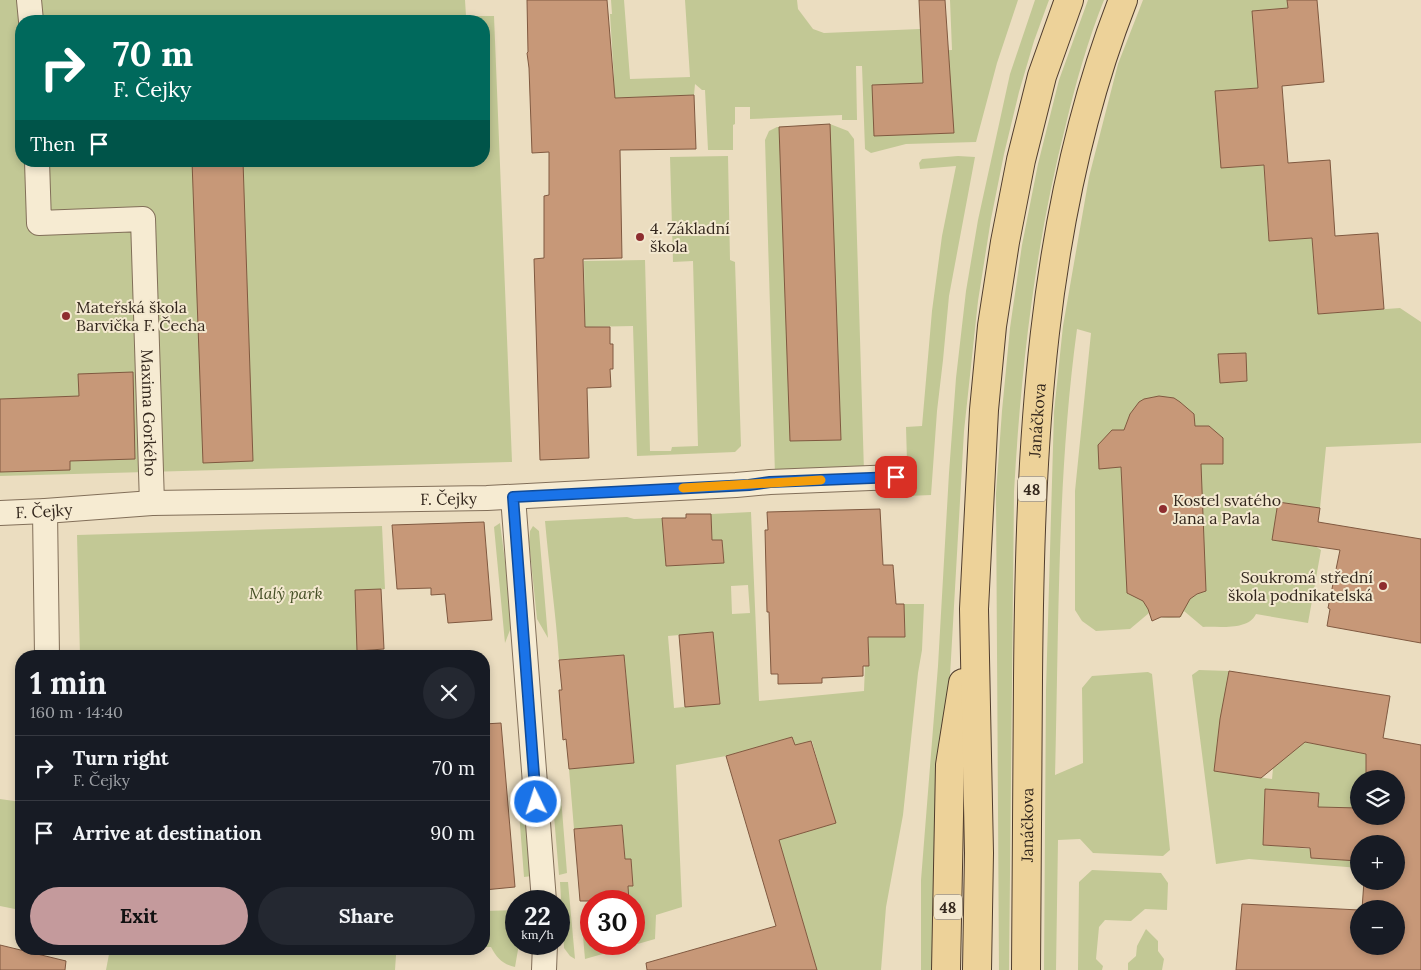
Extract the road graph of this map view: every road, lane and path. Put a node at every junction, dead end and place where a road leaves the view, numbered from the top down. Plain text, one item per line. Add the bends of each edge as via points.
1 (29, 0) edge
2 (1069, 0) edge
3 (1123, 0) edge
4 (30, 15) edge
5 (37, 167) edge
6 (896, 477) dead end
7 (513, 497) junction
8 (152, 503) junction
9 (45, 511) junction
10 (0, 513) edge
11 (974, 609) junction
12 (47, 650) edge
13 (543, 890) edge
14 (545, 955) edge
15 (544, 970) edge
16 (946, 970) edge
17 (977, 970) edge
18 (1026, 970) edge

1 - 4 street
2 - 11 main road, 48 via 1042,76 1005,242 984,410
3 - 18 main road, Janáčkova / 48 via 1092,91 1072,171 1055,260 1036,414 1029,611
5 - 8 street, Maxima Gorkého via 39,223 144,220
6 - 7 street, F. Čejky
7 - 8 street, F. Čejky
7 - 13 street
8 - 9 street, F. Čejky
9 - 10 street, F. Čejky
9 - 12 street
11 - 16 main road, 48 via 950,765
11 - 17 main road, 48 via 979,854
14 - 15 street

